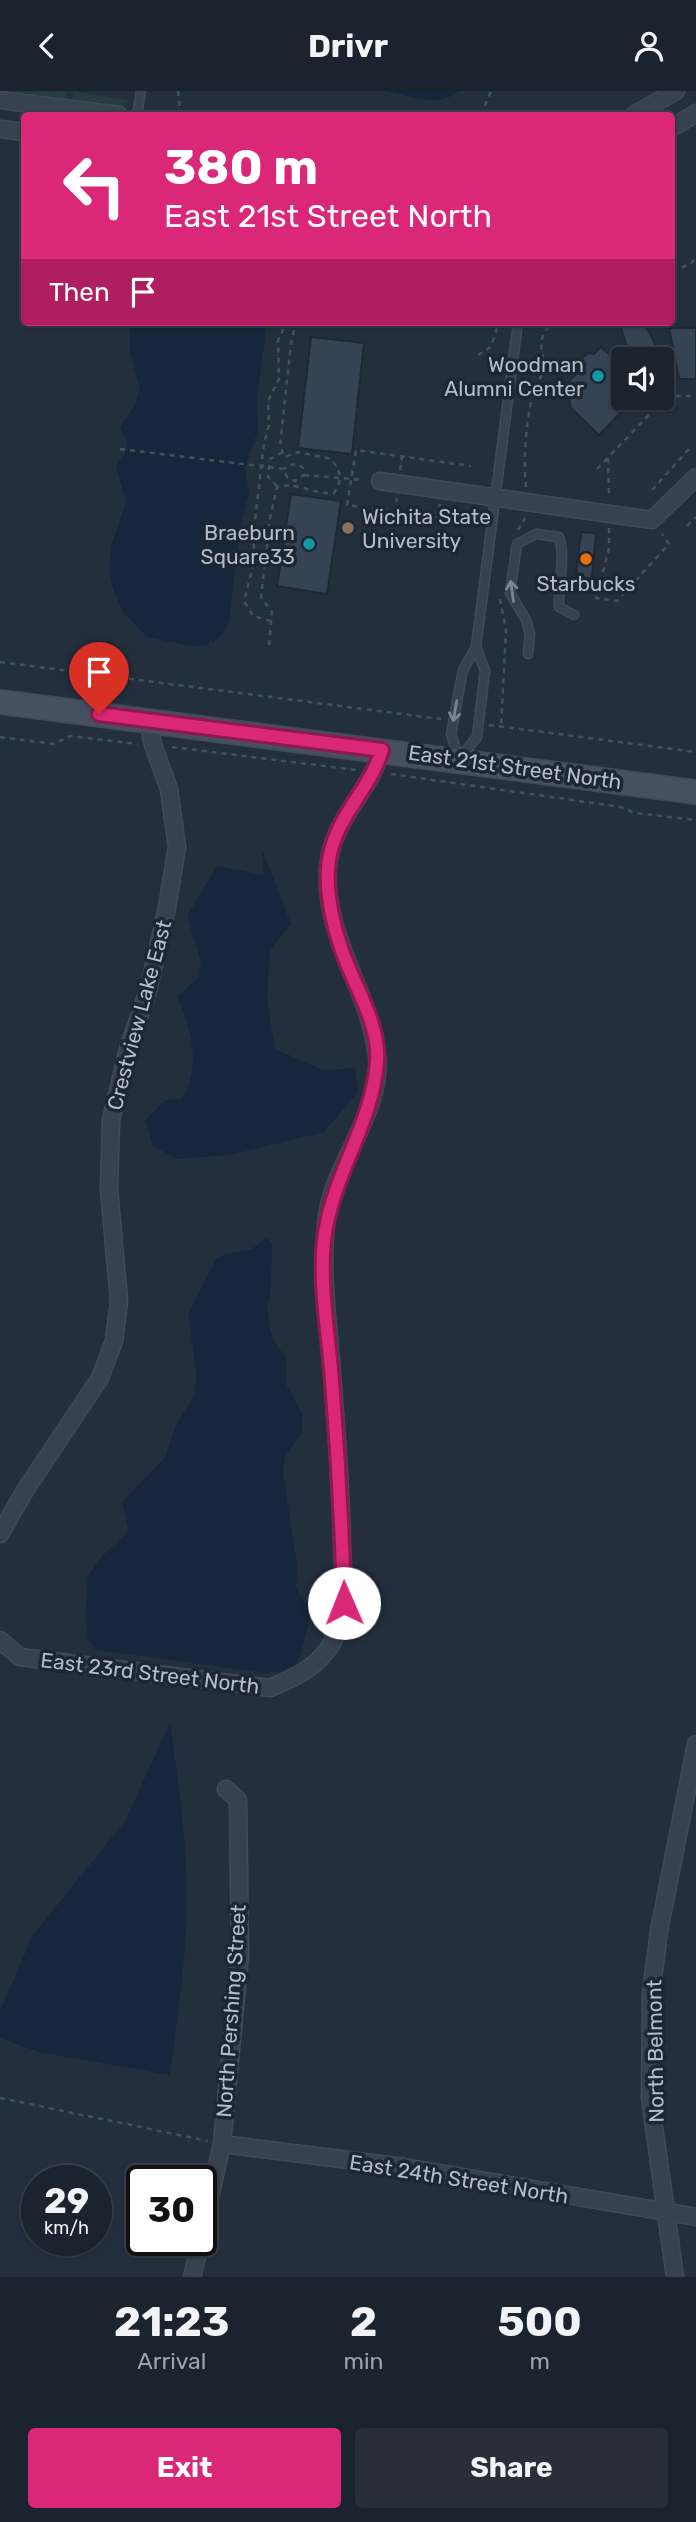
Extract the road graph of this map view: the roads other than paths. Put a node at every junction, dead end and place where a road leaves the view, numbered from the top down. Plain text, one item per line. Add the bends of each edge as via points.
1 (141, 91) edge
2 (676, 91) edge
3 (0, 100) edge
4 (95, 112) edge
5 (138, 112) edge
6 (639, 112) edge
7 (696, 113) edge
8 (675, 126) edge
9 (0, 129) edge
10 (21, 132) edge
11 (517, 326) edge
12 (696, 477) edge
13 (380, 481) road end
14 (496, 497) junction
15 (574, 615) dead end
16 (476, 647) junction
17 (528, 654) dead end
18 (0, 702) edge
19 (148, 720) junction
20 (382, 750) junction
21 (459, 759) junction
22 (696, 792) edge
23 (0, 1534) edge
24 (0, 1640) edge
25 (696, 1744) edge
26 (226, 1789) dead end
27 (222, 2144) junction
28 (217, 2167) edge
29 (666, 2211) junction
30 (696, 2217) edge
31 (197, 2256) edge
32 (192, 2277) edge
33 (676, 2277) edge

1 - 5 lane
2 - 6 street
3 - 4 street
7 - 8 street
9 - 10 street
11 - 14 lane
12 - 14 street via 652,520
13 - 14 street
14 - 16 lane
17 -> 15 lane via 526,620 510,593 517,544 536,534 559,537 564,552 559,607
16 -> 21 lane via 463,670 453,720 451,734
16 - 21 lane via 485,671 477,737
18 - 19 main road, East 21st Street North
19 - 20 main road, East 21st Street North
19 - 23 street, Crestview Lake East via 172,801 177,847 148,991 111,1120 109,1189 119,1301 114,1341 100,1378
20 - 21 main road, East 21st Street North
20 - 24 street, East 23rd Street North via 375,772 338,825 328,868 331,911 344,958 370,1018 377,1059 371,1102 327,1212 323,1255 341,1495 344,1603 334,1640 304,1674 270,1688 20,1657
21 - 22 main road, East 21st Street North
25 - 29 street, North Belmont via 651,1994 650,2098
26 - 27 street, North Pershing Street via 238,1800 240,1955
27 - 28 street, North Pershing Street
27 - 29 street, East 24th Street North via 404,2167
29 - 30 street, East 24th Street North
29 - 33 street, North Belmont
31 - 32 street, North Pershing Street

